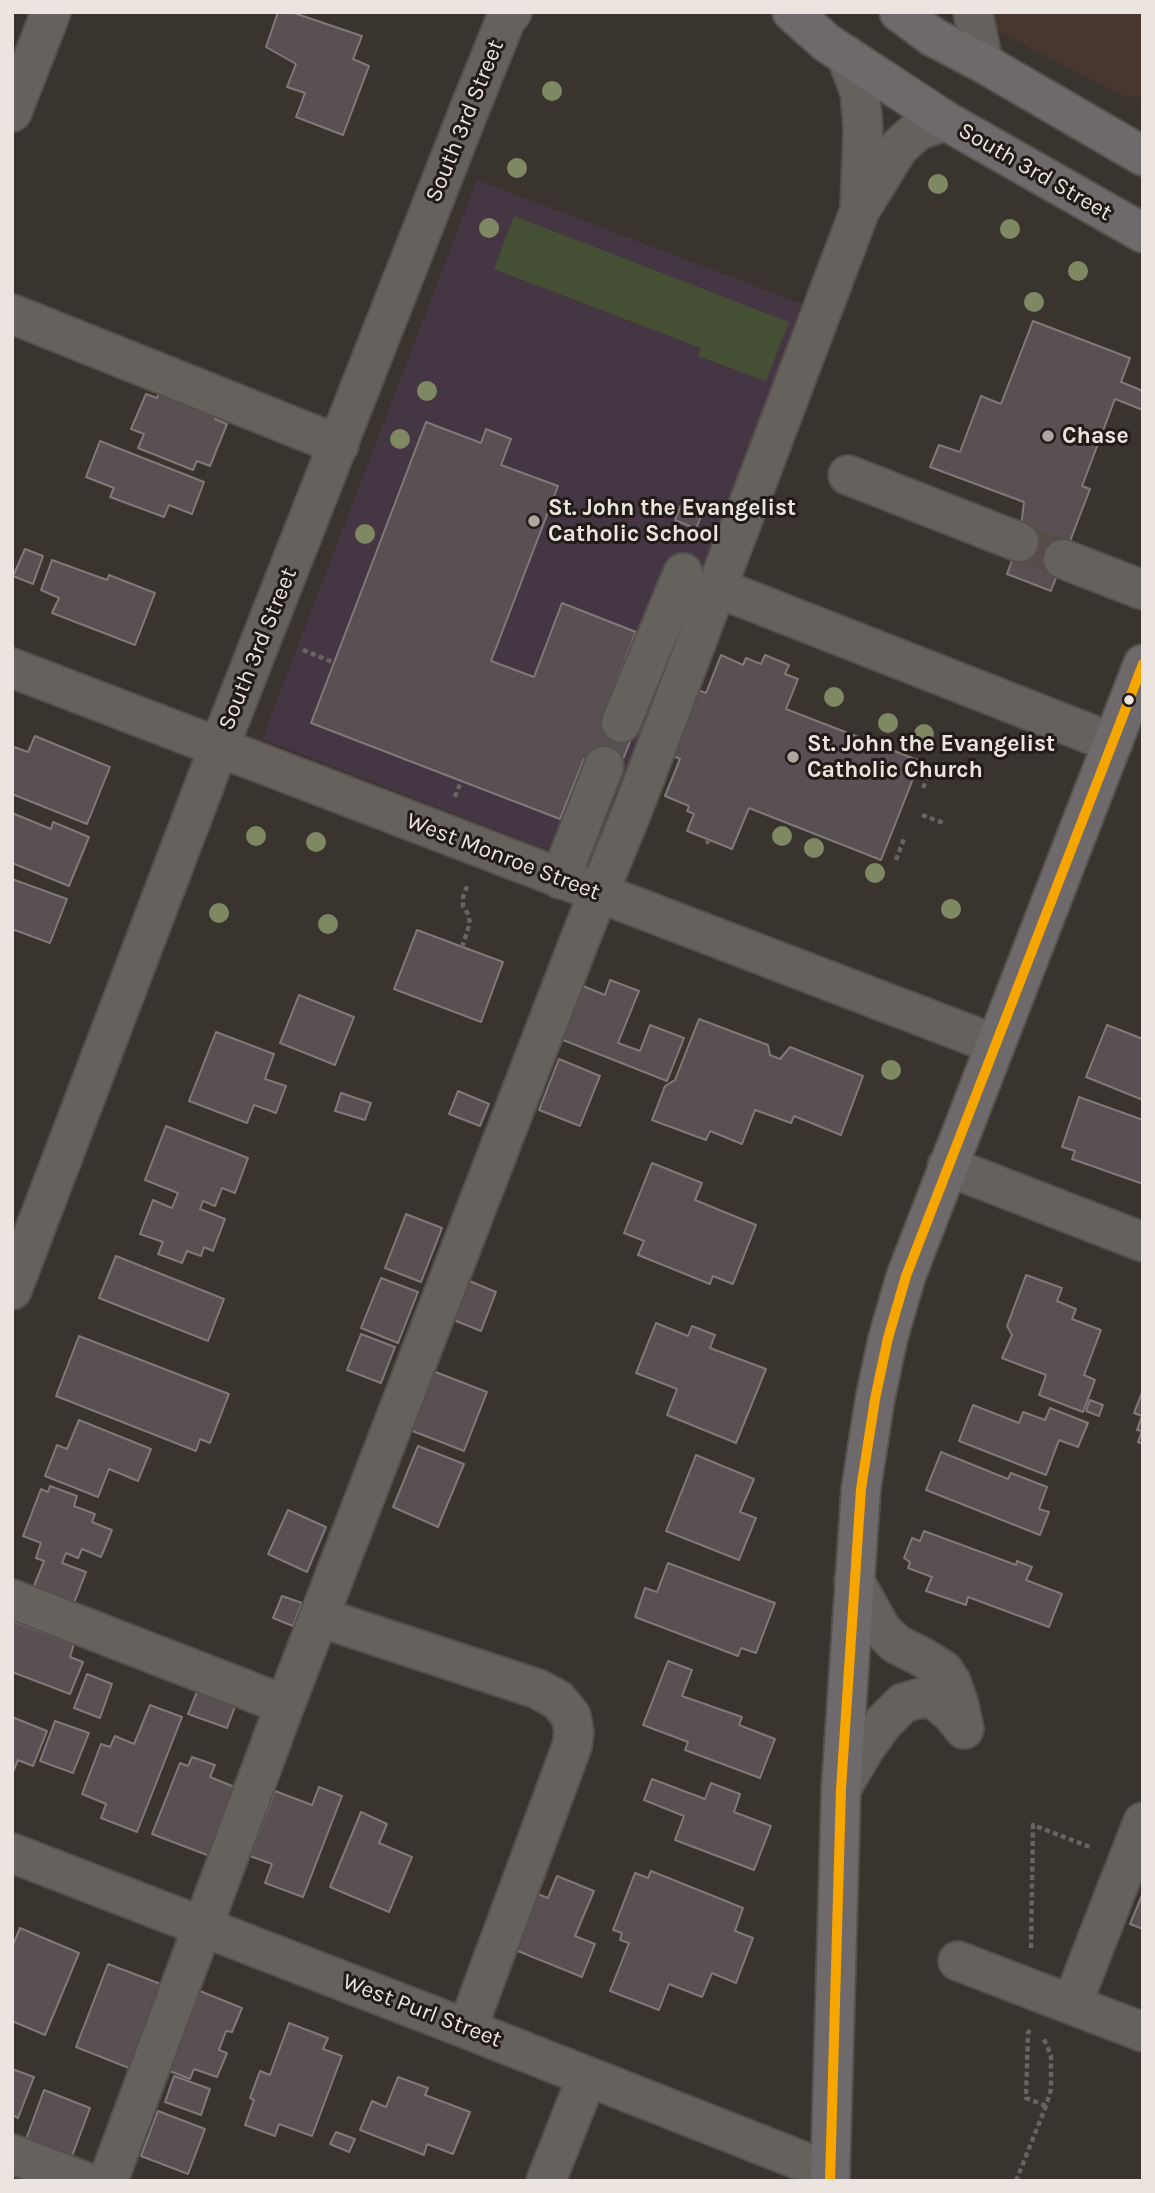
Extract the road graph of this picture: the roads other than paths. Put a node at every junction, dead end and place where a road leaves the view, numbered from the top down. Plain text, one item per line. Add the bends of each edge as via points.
1 (51, 12) edge
2 (792, 12) edge
3 (899, 12) edge
4 (973, 12) edge
5 (503, 14) edge
6 (846, 55) junction
7 (983, 63) junction
8 (12, 112) edge
9 (946, 121) junction
10 (1126, 138) edge
11 (1143, 156) edge
12 (860, 210) junction
13 (1143, 233) edge
14 (12, 314) edge
15 (339, 445) junction
16 (848, 475) dead end
17 (1019, 541) tunnel mouth
18 (1063, 559) tunnel mouth
19 (683, 573) dead end
20 (718, 588) junction
21 (1143, 590) edge
22 (1143, 664) edge
23 (12, 668) edge
24 (621, 723) dead end
25 (1112, 743) junction
26 (219, 747) junction
27 (604, 766) dead end
28 (560, 879) junction
29 (598, 894) junction
30 (994, 1044) junction
31 (947, 1166) junction
32 (1143, 1242) edge
33 (12, 1290) edge
34 (854, 1580) junction
35 (12, 1599) edge
36 (319, 1617) junction
37 (285, 1705) junction
38 (841, 1789) junction
39 (1143, 1822) edge
40 (12, 1853) edge
41 (201, 1927) junction
42 (958, 1961) dead end
43 (1073, 2004) junction
44 (467, 2029) junction
45 (1143, 2032) edge
46 (587, 2077) junction
47 (12, 2154) edge
48 (830, 2177) edge
49 (83, 2181) edge
50 (108, 2181) edge
51 (546, 2181) edge

1 - 8 street
2 - 6 main road, South 3rd Street
3 - 7 main road via 933,37
4 - 7 street
5 - 15 street, South 3rd Street
6 - 9 main road, South 3rd Street
6 - 12 street via 860,92
7 - 10 main road
9 - 12 street via 918,130 899,147
9 - 13 main road, South 3rd Street
10 - 11 main road
12 - 20 street
14 - 15 street
15 - 26 street, South 3rd Street
16 - 17 street
18 - 21 street
19 - 24 street
20 - 25 street
20 - 29 street
22 - 25 main road
23 - 26 street, West Monroe Street
25 - 30 main road
26 - 28 street, West Monroe Street
26 - 33 street, South 3rd Street
27 - 28 street
28 - 29 street, West Monroe Street
29 - 30 street, West Monroe Street
29 - 36 street
30 - 31 main road
31 - 32 street
31 - 34 main road via 888,1338 861,1489
34 - 38 main road
34 - 38 street via 881,1629 896,1644 943,1670 951,1682 964,1730 935,1700 903,1703 877,1731
35 - 37 street
36 - 37 street
36 - 44 street via 538,1689 558,1700 571,1716 572,1746
37 - 41 street
38 - 48 main road
39 - 43 street
40 - 41 street, West Purl Street
41 - 44 street, West Purl Street
41 - 50 street
42 - 43 street
43 - 45 street
44 - 46 street, West Purl Street
46 - 48 street, West Purl Street
46 - 51 street
47 - 49 street

